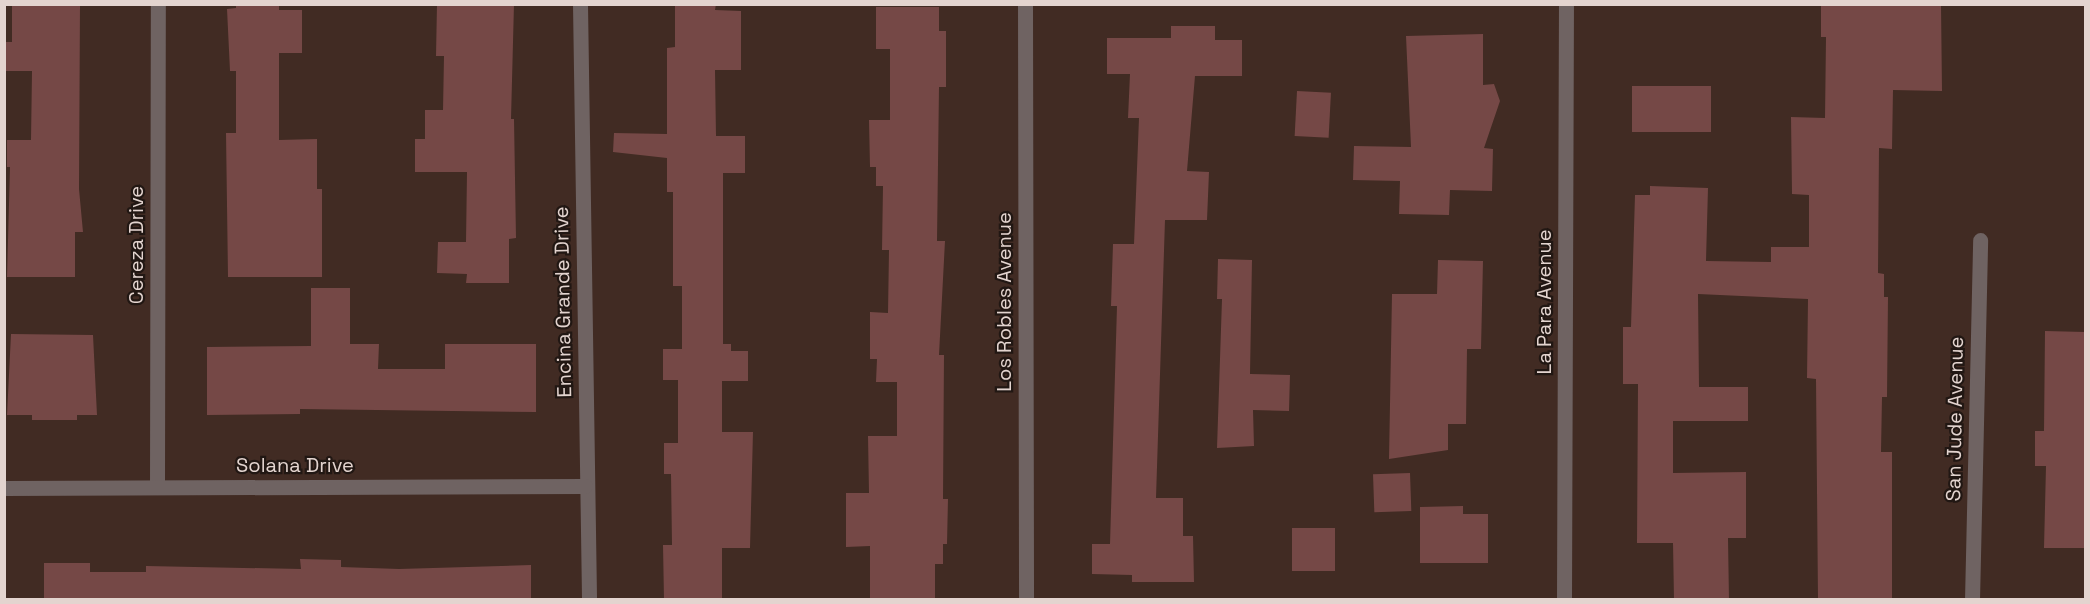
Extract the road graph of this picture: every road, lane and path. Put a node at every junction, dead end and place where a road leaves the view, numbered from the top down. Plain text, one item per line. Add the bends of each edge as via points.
1 (158, 4) edge
2 (580, 4) edge
3 (1025, 4) edge
4 (1566, 4) edge
5 (1980, 240) dead end
6 (157, 486) junction
7 (585, 486) junction
8 (4, 488) edge
9 (589, 600) edge
10 (1026, 600) edge
11 (1564, 600) edge
12 (1972, 600) edge

1 - 6 street, Cereza Drive
2 - 7 street, Encina Grande Drive
3 - 10 street, Los Robles Avenue
4 - 11 street, La Para Avenue
5 - 12 street, San Jude Avenue
6 - 7 street, Solana Drive
6 - 8 street, Solana Drive
7 - 9 street, Encina Grande Drive

